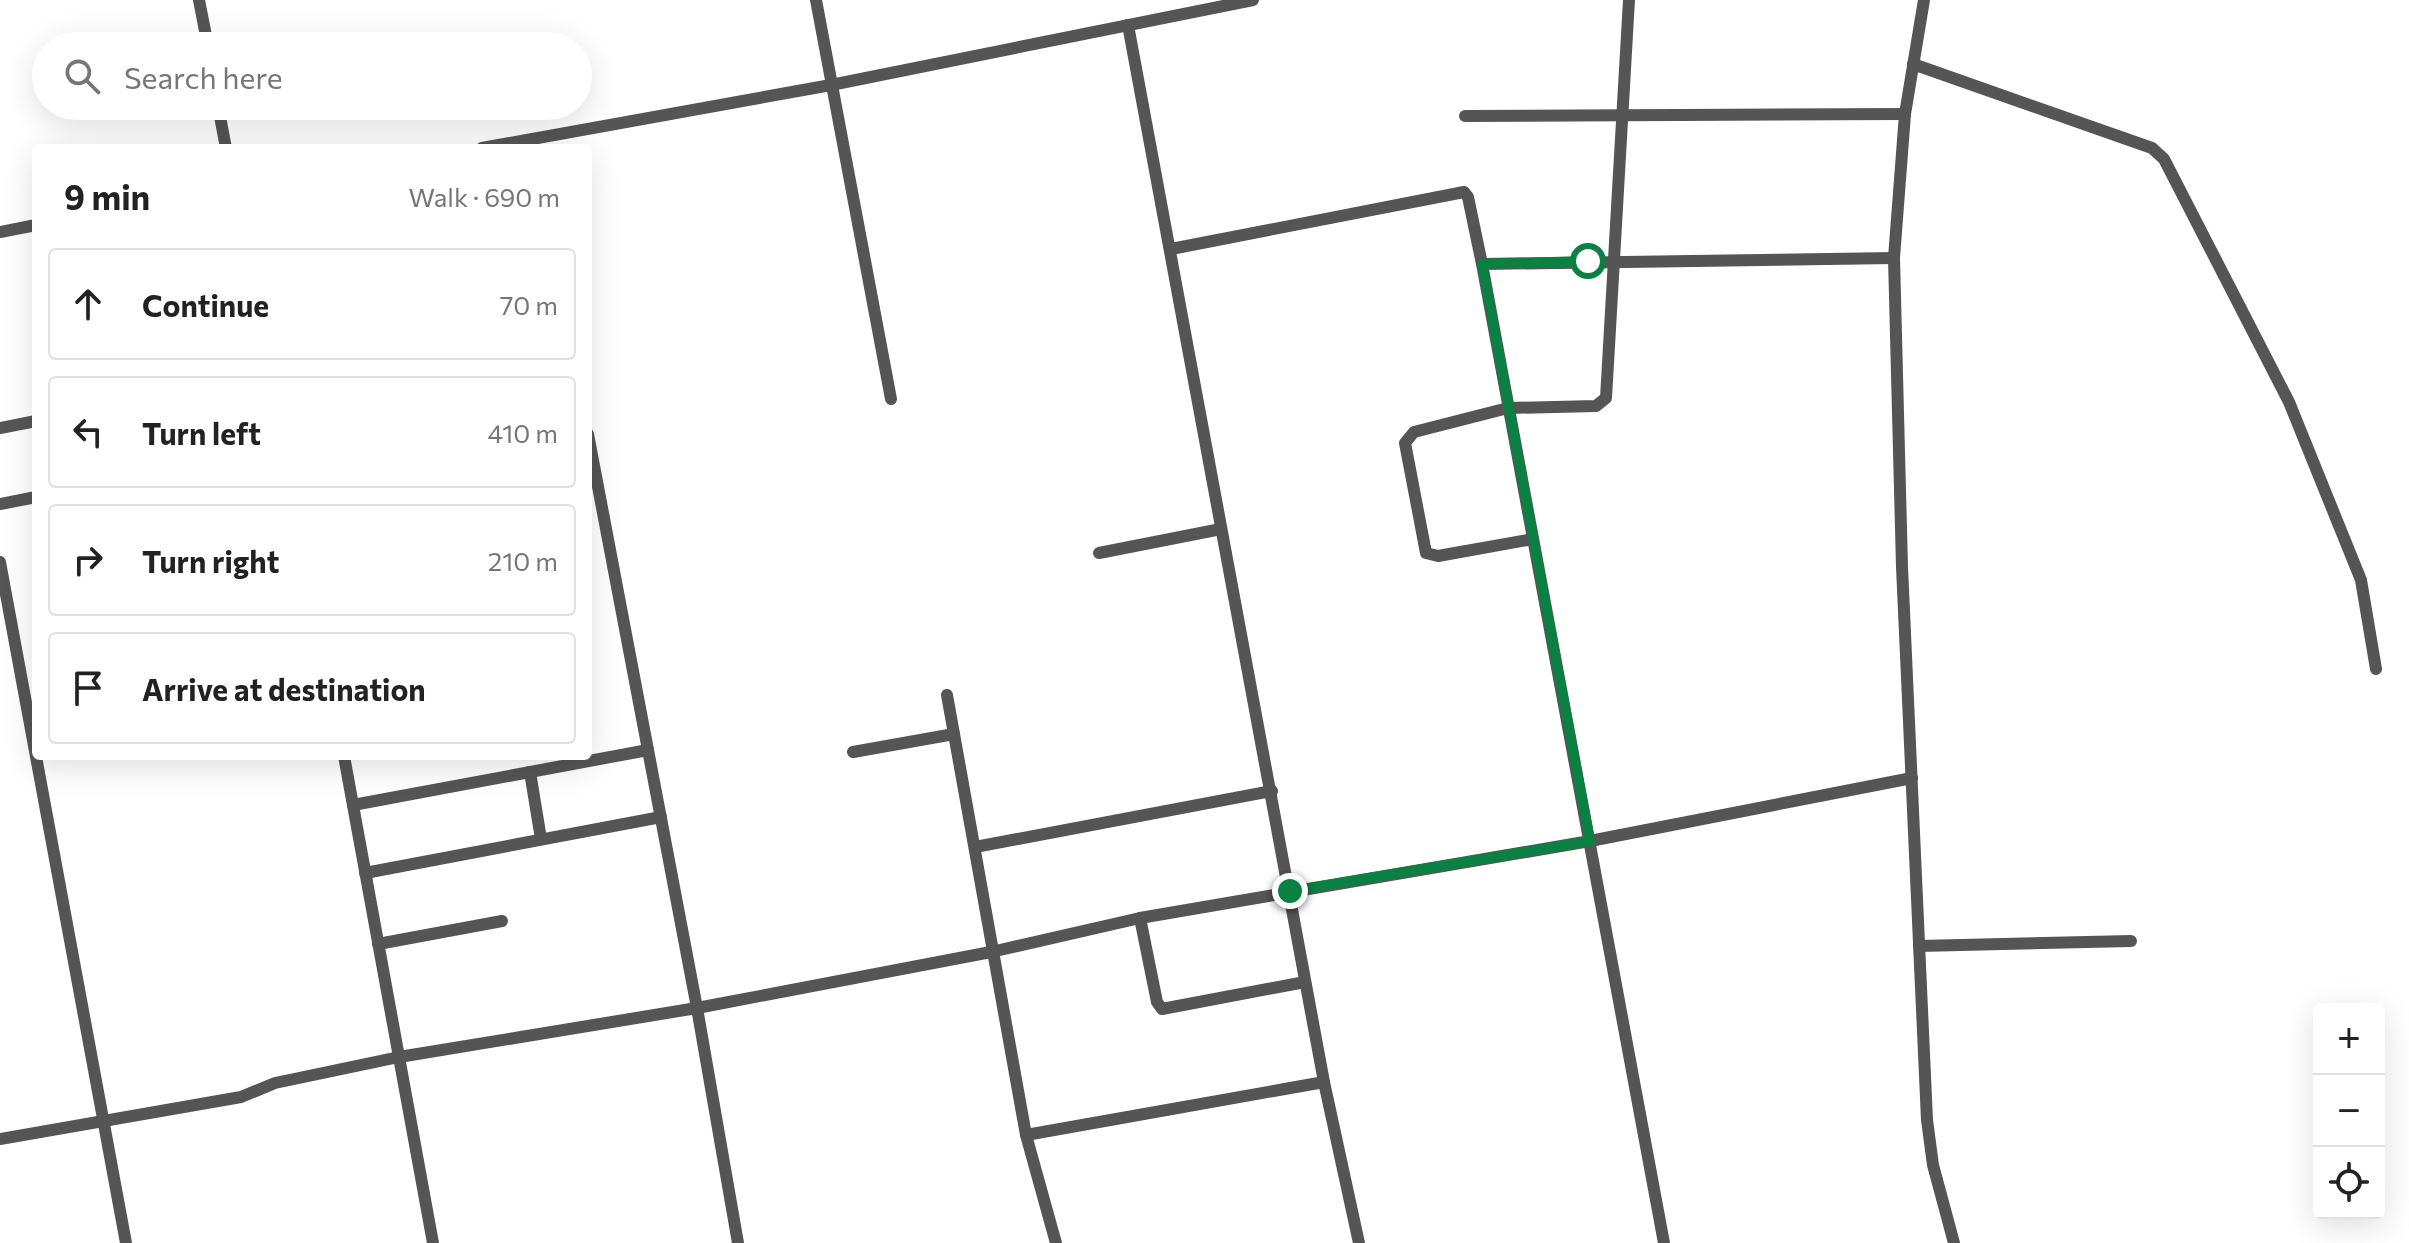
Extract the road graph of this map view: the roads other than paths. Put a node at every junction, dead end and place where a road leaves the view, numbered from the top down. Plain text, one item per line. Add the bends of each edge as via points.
1 (199, 0) edge
2 (816, 0) edge
3 (1253, 0) edge
4 (1629, 0) edge
5 (1924, 0) edge
6 (1128, 25) junction
7 (205, 32) edge
8 (1913, 64) junction
9 (831, 85) junction
10 (1905, 114) junction
11 (1622, 115) junction
12 (1465, 116) dead end
13 (221, 120) edge
14 (225, 144) edge
15 (533, 144) edge
16 (32, 226) edge
17 (0, 232) edge
18 (1171, 249) junction
19 (1894, 258) junction
20 (1614, 260) junction
21 (1482, 264) junction
22 (891, 399) dead end
23 (1508, 408) junction
24 (32, 422) edge
25 (0, 428) edge
26 (592, 455) edge
27 (32, 498) edge
28 (0, 504) edge
29 (1221, 529) junction
30 (1533, 539) junction
31 (1099, 553) dead end
32 (0, 562) edge
33 (2376, 669) dead end
34 (947, 695) dead end
35 (954, 734) junction
36 (32, 735) edge
37 (648, 750) junction
38 (853, 752) dead end
39 (37, 760) edge
40 (345, 760) edge
41 (530, 772) junction
42 (1912, 778) junction
43 (1272, 791) junction
44 (353, 805) junction
45 (661, 817) junction
46 (541, 839) junction
47 (1590, 841) junction
48 (975, 847) junction
49 (365, 873) junction
50 (1290, 891) junction
51 (1140, 918) junction
52 (502, 921) dead end
53 (2131, 941) dead end
54 (378, 944) junction
55 (1919, 946) junction
56 (991, 952) junction
57 (1305, 982) junction
58 (697, 1008) junction
59 (399, 1057) junction
60 (1324, 1082) junction
61 (103, 1120) junction
62 (1026, 1135) junction
63 (0, 1139) edge
64 (126, 1243) edge
65 (433, 1243) edge
66 (738, 1243) edge
67 (1056, 1243) edge
68 (1359, 1243) edge
69 (1664, 1243) edge
70 (1954, 1243) edge

1 - 7 street
2 - 9 street
3 - 6 street
4 - 11 street
5 - 8 street
6 - 9 street
6 - 18 street
8 - 10 street
8 - 33 street via 2152,148 2164,159 2289,402 2361,580
9 - 15 street
9 - 22 street
10 - 11 street
10 - 19 street
11 - 12 street
11 - 20 street
13 - 14 street
16 - 17 street
18 - 21 street via 1464,192
18 - 29 street
19 - 20 street
19 - 42 street
20 - 21 street
20 - 23 street via 1606,398 1596,406
21 - 23 street
23 - 30 street
23 - 30 street via 1406,438 1423,549 1438,556
24 - 25 street
26 - 37 street
27 - 28 street
29 - 31 street
29 - 43 street
30 - 47 street
32 - 36 street
34 - 35 street
35 - 38 street
35 - 48 street
37 - 41 street
37 - 45 street
39 - 61 street
40 - 44 street
41 - 44 street
41 - 46 street
42 - 47 street
42 - 55 street
43 - 48 street
43 - 50 street
44 - 49 street
45 - 46 street
45 - 58 street
46 - 49 street
47 - 50 street
47 - 69 street
48 - 56 street
49 - 54 street
50 - 51 street
50 - 57 street
51 - 56 street
51 - 57 street via 1162,1009
52 - 54 street
53 - 55 street
54 - 59 street
55 - 70 street via 1928,1129
56 - 58 street
56 - 62 street
57 - 60 street
58 - 59 street
58 - 66 street
59 - 61 street via 275,1083 241,1097
59 - 65 street
60 - 62 street
60 - 68 street
61 - 63 street
61 - 64 street
62 - 67 street

